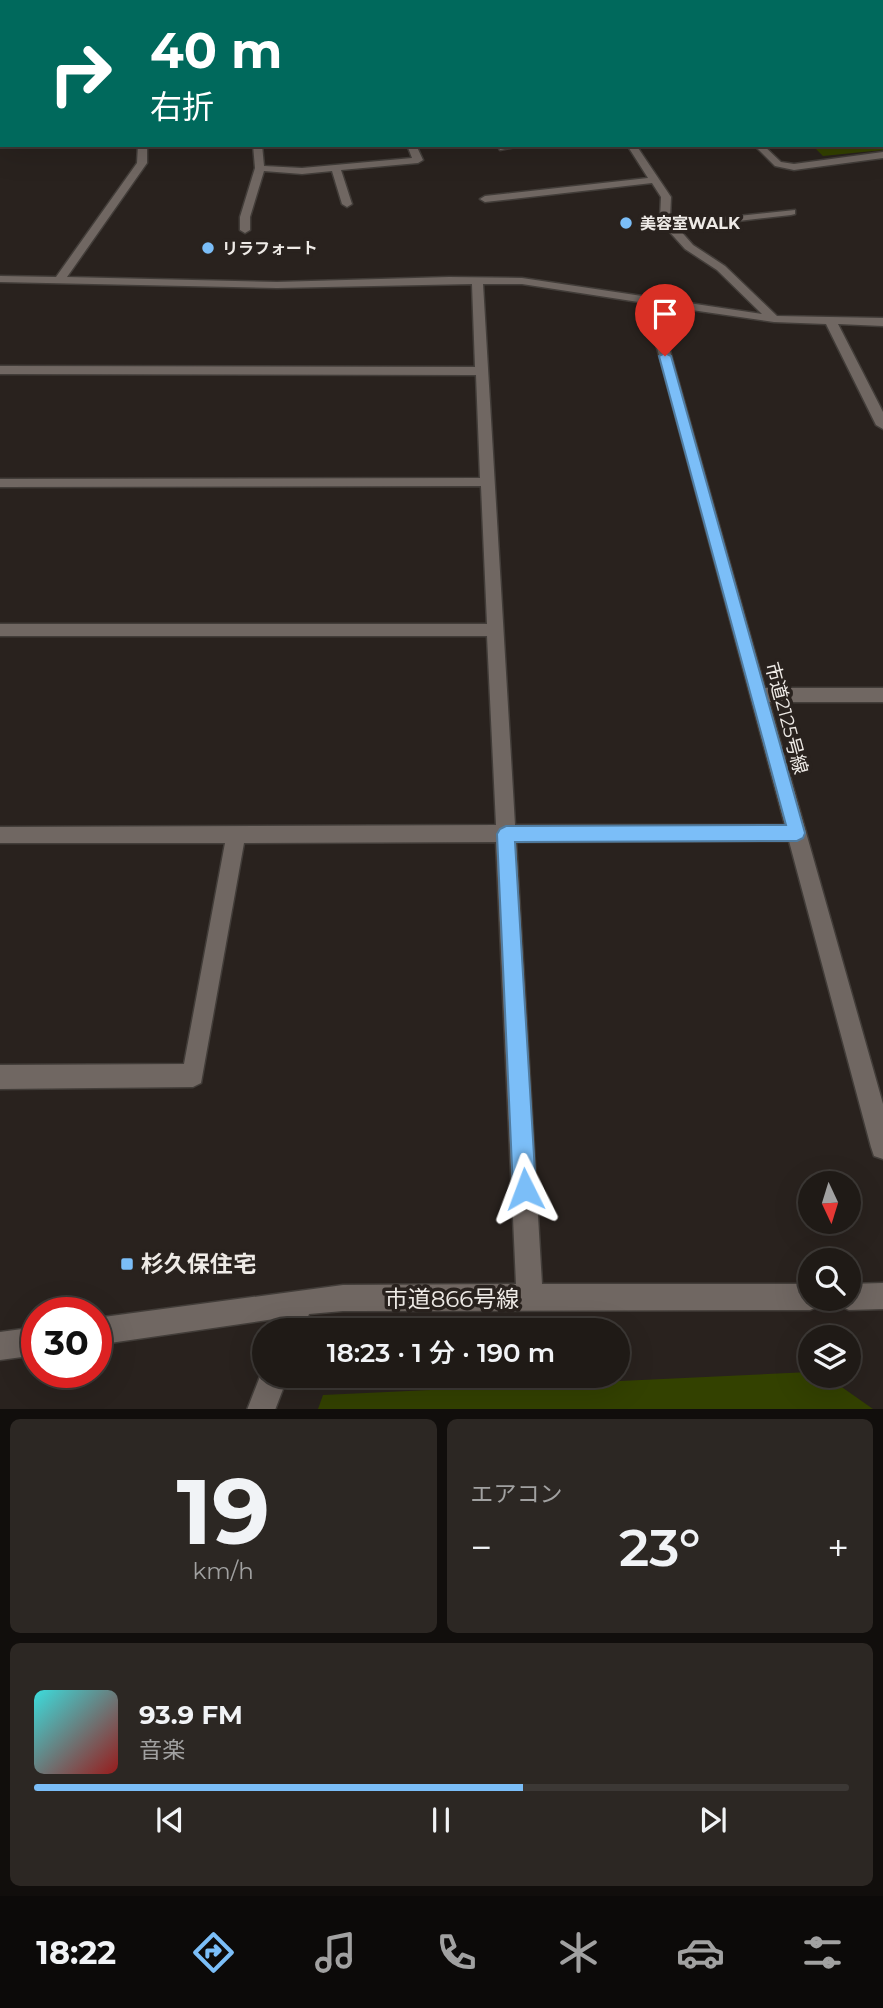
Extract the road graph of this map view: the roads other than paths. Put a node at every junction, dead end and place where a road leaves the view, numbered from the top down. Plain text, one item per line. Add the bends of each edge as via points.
1 (143, 147) edge
2 (257, 147) edge
3 (412, 147) edge
4 (632, 147) edge
5 (760, 147) edge
6 (883, 155) edge
7 (260, 168) junction
8 (336, 169) junction
9 (655, 180) junction
10 (485, 199) dead end
11 (760, 201) dead end
12 (347, 204) dead end
13 (792, 212) dead end
14 (774, 214) junction
15 (670, 226) junction
16 (245, 230) dead end
17 (0, 279) edge
18 (477, 280) junction
19 (59, 281) junction
20 (650, 301) junction
21 (774, 319) junction
22 (831, 322) junction
23 (883, 322) edge
24 (0, 370) edge
25 (482, 371) junction
26 (882, 422) edge
27 (488, 482) junction
28 (0, 483) edge
29 (0, 630) edge
30 (495, 630) junction
31 (759, 695) junction
32 (883, 695) edge
33 (797, 833) junction
34 (506, 834) junction
35 (0, 835) edge
36 (236, 835) junction
37 (0, 1077) edge
38 (883, 1147) edge
39 (883, 1296) edge
40 (798, 1297) edge
41 (861, 1297) edge
42 (530, 1299) junction
43 (300, 1302) junction
44 (294, 1318) edge
45 (112, 1330) edge
46 (21, 1343) edge
47 (0, 1346) edge
48 (269, 1388) edge
49 (261, 1409) edge

1 - 19 street via 142,163
2 - 7 street
3 - 8 street via 418,159
4 - 9 street
5 - 6 street via 778,164 794,167
7 - 8 street
7 - 16 street
8 - 12 street
9 - 10 street
9 - 15 street via 666,197 664,219
11 - 14 street
13 - 14 street
14 - 15 street
15 - 21 street
17 - 19 street
18 - 19 street via 277,285
18 - 20 street via 522,281
18 - 25 street
20 - 21 street
20 - 31 street, 市道2125号線
21 - 22 street
22 - 23 street
22 - 26 street
24 - 25 street
25 - 27 street
27 - 28 street
27 - 30 street
29 - 30 street
30 - 34 street
31 - 32 street
31 - 33 street, 市道2125号線
33 - 34 street
33 - 38 street, 市道2125号線
34 - 36 street
34 - 42 street
35 - 36 street
36 - 37 street via 193,1075
39 - 41 street
40 - 42 street, 市道866号線
42 - 43 street, 市道866号線
43 - 44 street
43 - 45 street, 市道866号線
46 - 47 street
48 - 49 street

